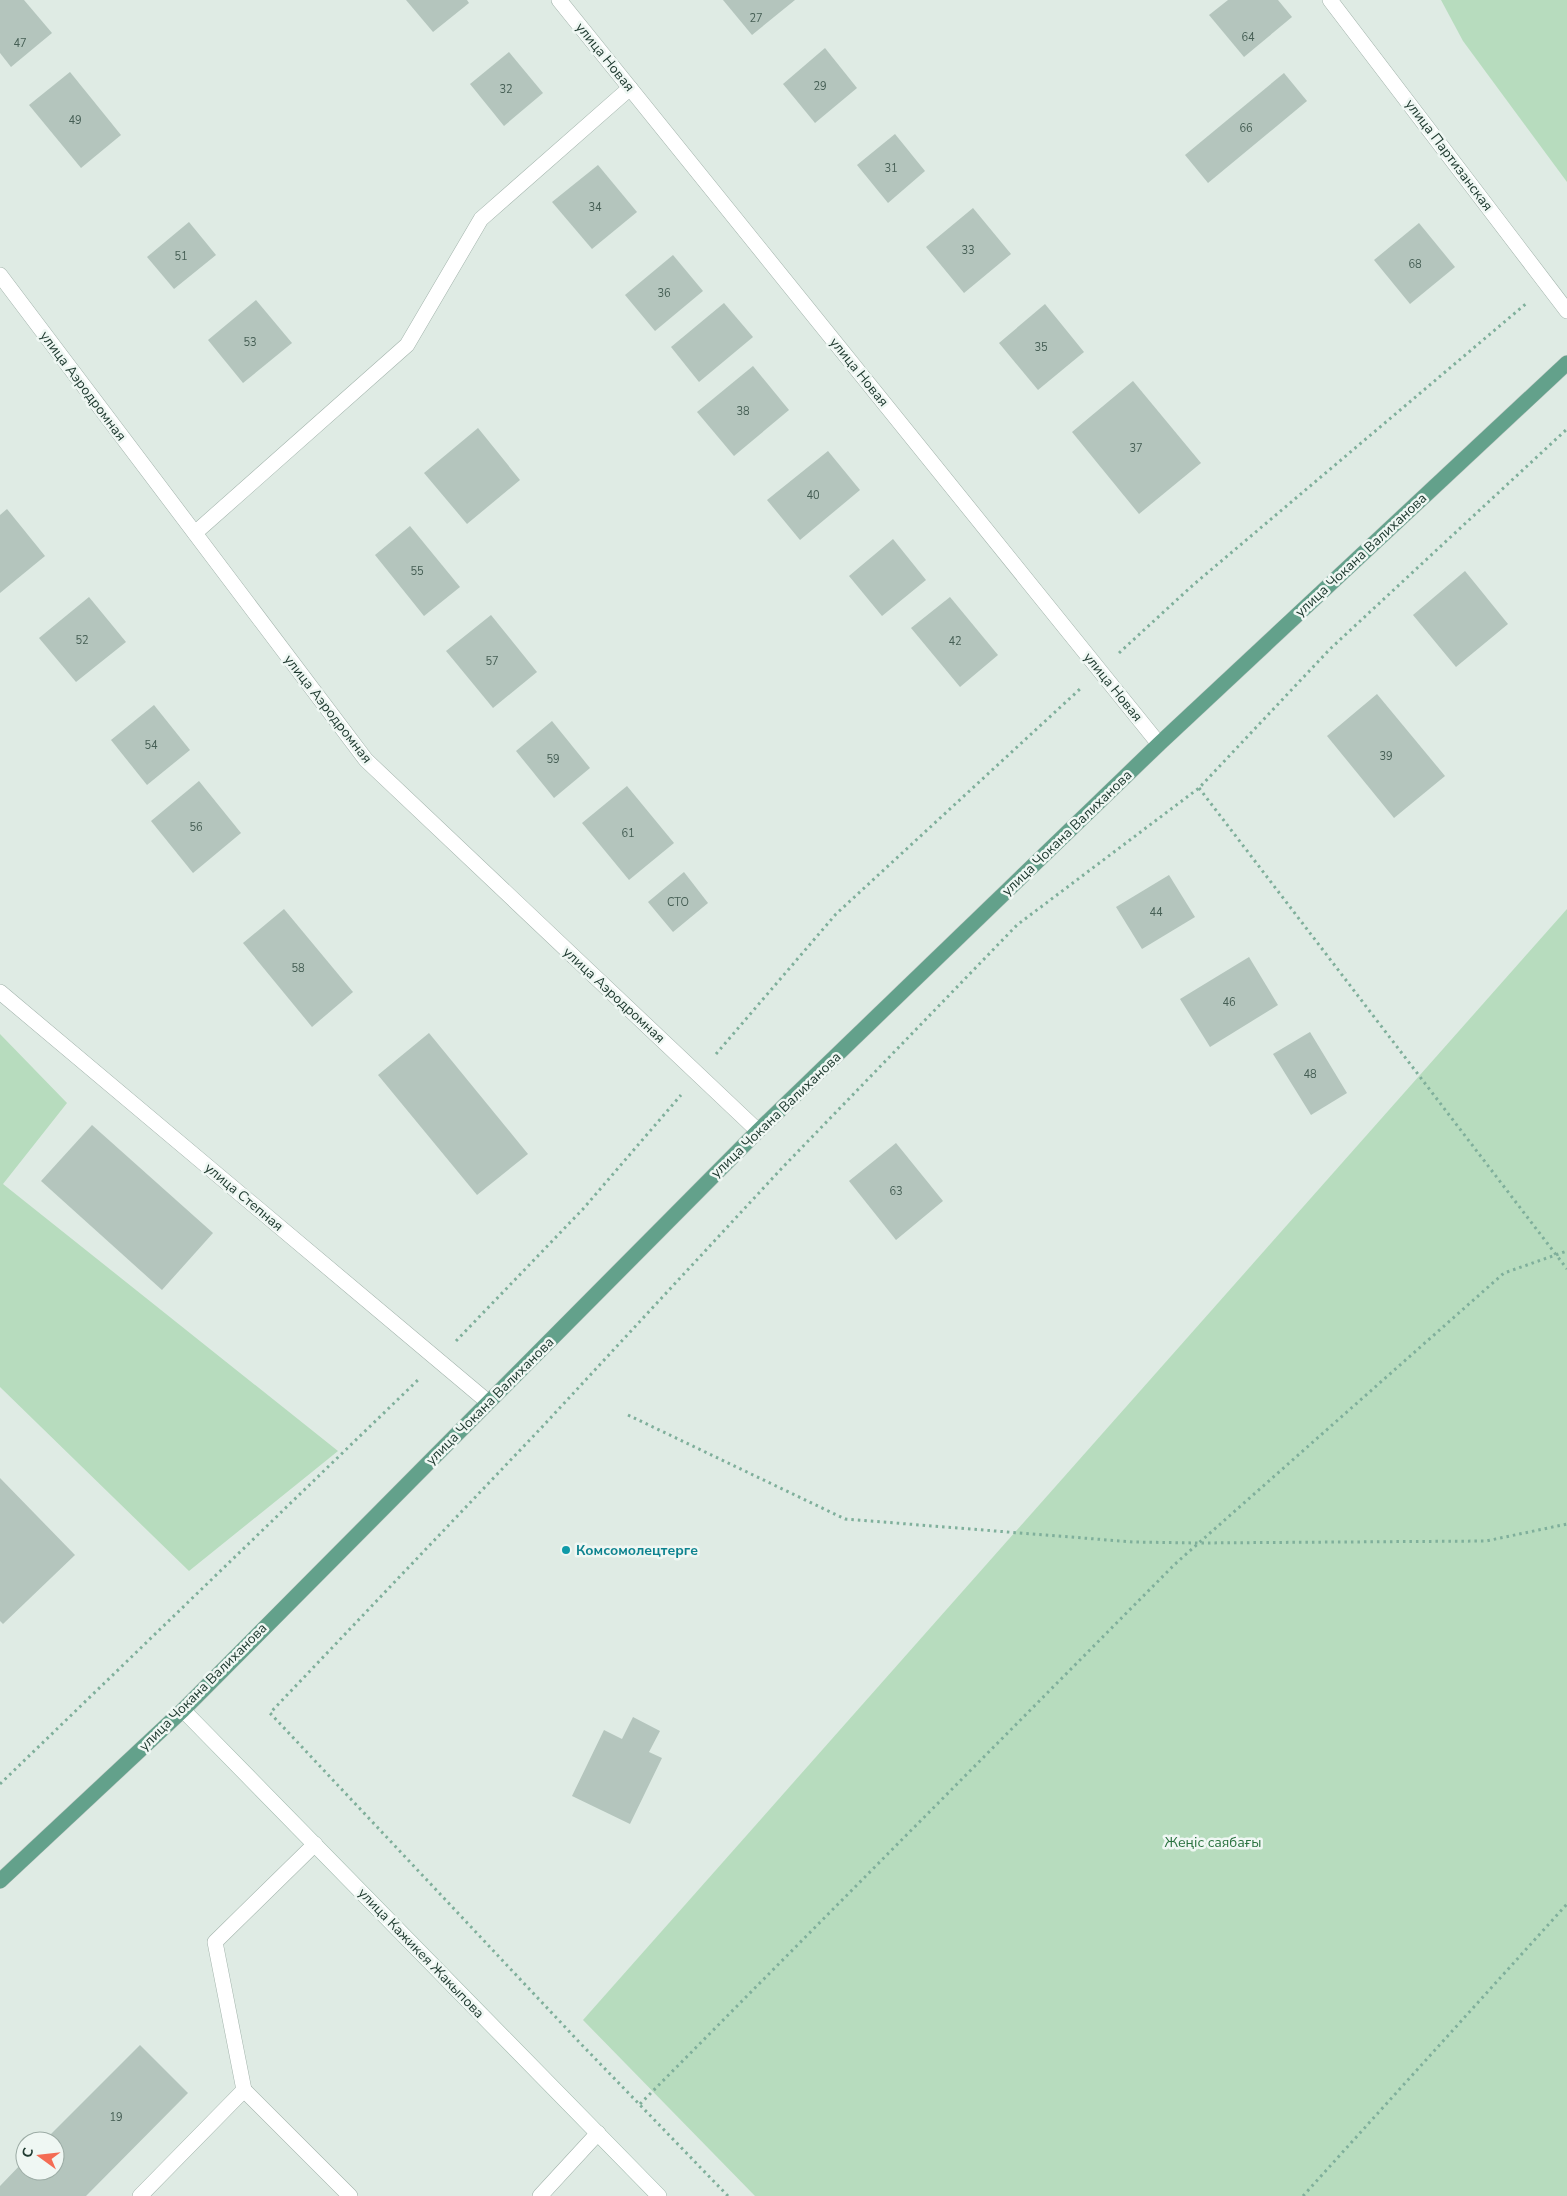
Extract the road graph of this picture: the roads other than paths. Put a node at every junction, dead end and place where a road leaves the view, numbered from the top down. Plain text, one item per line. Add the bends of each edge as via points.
1 (559, 0) edge
2 (1330, 0) edge
3 (630, 88) junction
4 (0, 275) edge
5 (1567, 310) edge
6 (1567, 363) edge
7 (195, 533) junction
8 (1159, 744) junction
9 (0, 992) edge
10 (758, 1131) junction
11 (488, 1402) junction
12 (182, 1710) junction
13 (315, 1844) junction
14 (0, 1881) edge
15 (244, 2090) junction
16 (598, 2133) junction
17 (140, 2196) edge
18 (350, 2196) edge
19 (540, 2196) edge
20 (660, 2196) edge

1 - 3 street, улица Новая
2 - 5 street, улица Партизанская
3 - 7 street via 481,219 407,345
3 - 8 street, улица Новая
4 - 7 street, улица Аэродромная
6 - 8 main road, улица Чокана Валиханова
7 - 10 street, улица Аэродромная via 366,760
8 - 10 main road, улица Чокана Валиханова
9 - 11 street, улица Степная
10 - 11 main road, улица Чокана Валиханова
11 - 12 main road, улица Чокана Валиханова
12 - 13 street, улица Кажикея Жакыпова
12 - 14 main road, улица Чокана Валиханова
13 - 15 street via 215,1942
13 - 16 street, улица Кажикея Жакыпова
15 - 17 street
15 - 18 street
16 - 19 street
16 - 20 street, улица Кажикея Жакыпова

